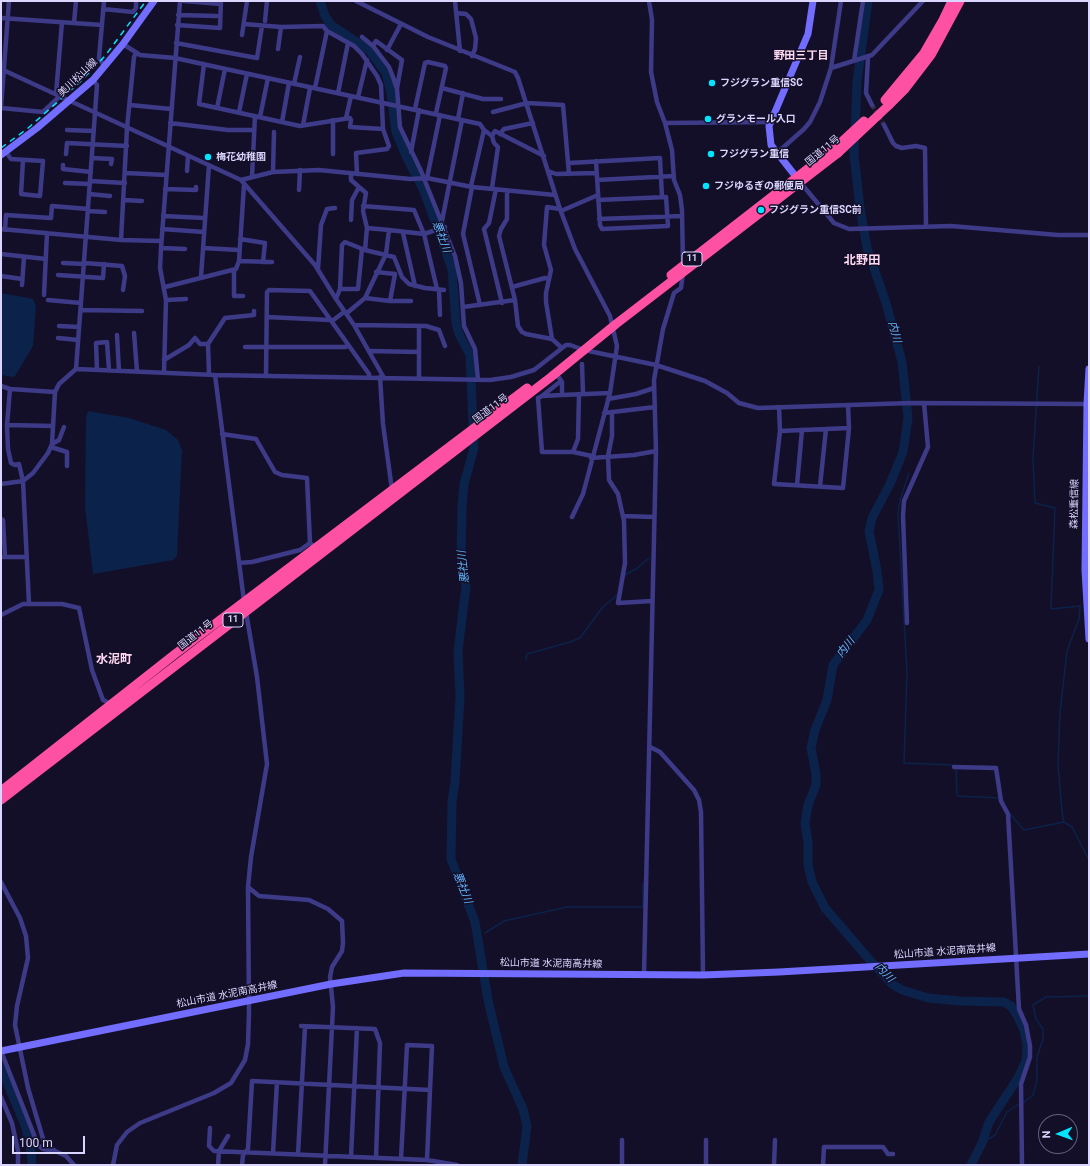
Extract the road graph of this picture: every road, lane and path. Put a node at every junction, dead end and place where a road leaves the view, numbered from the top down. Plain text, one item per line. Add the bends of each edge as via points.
1 (9, 1) edge
2 (76, 1) edge
3 (104, 1) edge
4 (136, 1) edge
5 (154, 1) edge
6 (180, 1) edge
7 (184, 1) edge
8 (247, 1) edge
9 (267, 1) edge
10 (356, 1) edge
11 (455, 1) edge
12 (649, 1) edge
13 (813, 1) edge
14 (841, 1) edge
15 (864, 1) edge
16 (923, 1) edge
17 (952, 1) edge
18 (960, 1) edge
19 (221, 2) edge
20 (103, 9) junction
21 (456, 13) junction
22 (178, 15) junction
23 (217, 16) dead end
24 (1, 18) edge
25 (8, 18) junction
26 (265, 21) dead end
27 (62, 22) junction
28 (74, 23) junction
29 (244, 24) junction
30 (401, 24) junction
31 (102, 25) junction
32 (177, 25) junction
33 (262, 26) junction
34 (281, 27) junction
35 (327, 31) junction
36 (242, 35) dead end
37 (362, 37) dead end
38 (176, 43) junction
39 (348, 43) junction
40 (123, 44) junction
41 (373, 46) junction
42 (278, 49) dead end
43 (387, 50) junction
44 (460, 51) junction
45 (136, 53) junction
46 (472, 56) junction
47 (300, 57) dead end
48 (175, 58) junction
49 (866, 58) junction
50 (366, 60) junction
51 (855, 61) junction
52 (204, 64) junction
53 (105, 67) junction
54 (831, 68) junction
55 (225, 69) junction
56 (3, 70) edge
57 (247, 74) junction
58 (268, 78) junction
59 (93, 80) junction
60 (292, 83) junction
61 (312, 88) junction
62 (442, 88) junction
63 (397, 89) junction
64 (338, 93) junction
65 (462, 93) junction
66 (58, 95) junction
67 (351, 96) junction
68 (358, 97) junction
69 (501, 99) dead end
70 (70, 101) junction
71 (384, 102) junction
72 (887, 103) junction
73 (527, 104) junction
74 (130, 105) junction
75 (396, 105) junction
76 (872, 105) tunnel mouth
77 (1, 108) edge
78 (217, 108) junction
79 (171, 109) junction
80 (417, 110) junction
81 (239, 112) junction
82 (493, 112) dead end
83 (95, 113) junction
84 (438, 114) junction
85 (257, 116) junction
86 (346, 118) junction
87 (460, 119) junction
88 (333, 120) junction
89 (282, 122) junction
90 (771, 122) junction
91 (170, 123) junction
92 (533, 123) junction
93 (665, 123) junction
94 (303, 125) junction
95 (884, 125) tunnel mouth
96 (127, 128) junction
97 (383, 129) junction
98 (67, 130) dead end
99 (253, 130) junction
100 (484, 130) junction
101 (94, 131) junction
102 (274, 132) dead end
103 (500, 134) junction
104 (492, 136) junction
105 (93, 145) junction
106 (127, 146) junction
107 (168, 148) junction
108 (411, 152) junction
109 (777, 153) junction
110 (4, 154) edge
111 (66, 154) dead end
112 (333, 154) dead end
113 (188, 156) junction
114 (544, 156) junction
115 (92, 158) junction
116 (23, 160) junction
117 (596, 162) junction
118 (569, 163) junction
119 (111, 164) dead end
120 (209, 165) junction
121 (63, 169) dead end
122 (300, 170) junction
123 (187, 171) dead end
124 (548, 171) junction
125 (91, 172) junction
126 (273, 172) junction
127 (126, 173) junction
128 (597, 173) junction
129 (351, 174) junction
130 (357, 174) junction
131 (569, 174) junction
132 (166, 175) junction
133 (674, 176) junction
134 (252, 177) junction
135 (661, 177) junction
136 (424, 179) junction
137 (597, 180) junction
138 (800, 180) junction
139 (243, 182) junction
140 (448, 182) junction
141 (65, 183) dead end
142 (90, 183) junction
143 (125, 183) junction
144 (196, 187) dead end
145 (359, 187) junction
146 (472, 187) junction
147 (165, 189) junction
148 (494, 189) junction
149 (299, 190) dead end
150 (507, 190) junction
151 (89, 194) junction
152 (555, 195) junction
153 (110, 196) dead end
154 (662, 197) junction
155 (598, 198) junction
156 (124, 200) junction
157 (142, 201) dead end
158 (363, 206) junction
159 (335, 208) dead end
160 (88, 210) junction
161 (560, 210) junction
162 (105, 212) dead end
163 (163, 216) junction
164 (667, 216) junction
165 (682, 216) junction
166 (204, 218) junction
167 (599, 219) junction
168 (351, 220) dead end
169 (442, 221) junction
170 (926, 226) junction
171 (367, 228) junction
172 (443, 228) junction
173 (162, 229) junction
174 (3, 230) edge
175 (389, 230) junction
176 (204, 232) junction
177 (47, 233) junction
178 (403, 233) junction
179 (424, 234) junction
180 (1089, 235) edge
181 (86, 237) junction
182 (240, 239) junction
183 (121, 240) junction
184 (161, 241) junction
185 (161, 248) junction
186 (202, 248) junction
187 (185, 250) dead end
188 (239, 250) junction
189 (363, 250) junction
190 (1, 254) edge
191 (386, 254) junction
192 (24, 257) junction
193 (46, 259) junction
194 (238, 261) junction
195 (263, 262) junction
196 (272, 262) dead end
197 (63, 263) dead end
198 (85, 263) junction
199 (104, 264) junction
200 (318, 269) junction
201 (683, 270) junction
202 (234, 271) junction
203 (376, 272) junction
204 (58, 275) dead end
205 (1, 276) edge
206 (84, 277) junction
207 (201, 277) junction
208 (22, 279) junction
209 (549, 279) junction
210 (22, 285) dead end
211 (415, 286) junction
212 (165, 287) junction
213 (512, 287) junction
214 (340, 288) junction
215 (440, 289) junction
216 (124, 290) dead end
217 (44, 295) dead end
218 (243, 296) dead end
219 (365, 298) junction
220 (186, 299) dead end
221 (336, 299) junction
222 (48, 300) dead end
223 (166, 300) junction
224 (515, 300) junction
225 (390, 301) junction
226 (411, 301) dead end
227 (502, 302) junction
228 (81, 303) junction
229 (480, 305) junction
230 (462, 307) junction
231 (81, 310) junction
232 (142, 311) dead end
233 (346, 313) junction
234 (254, 315) dead end
235 (440, 315) dead end
236 (267, 317) junction
237 (331, 321) junction
238 (354, 325) junction
239 (611, 325) junction
240 (59, 326) dead end
241 (419, 326) junction
242 (79, 327) junction
243 (196, 332) dead end
244 (134, 333) dead end
245 (117, 335) dead end
246 (58, 338) dead end
247 (195, 338) junction
248 (78, 340) junction
249 (552, 340) junction
250 (208, 344) junction
251 (267, 346) junction
252 (348, 346) junction
253 (445, 346) dead end
254 (245, 347) dead end
255 (562, 348) junction
256 (581, 348) junction
257 (370, 352) junction
258 (419, 352) junction
259 (616, 357) junction
260 (164, 360) junction
261 (582, 364) dead end
262 (656, 365) junction
263 (76, 369) junction
264 (1089, 369) edge
265 (97, 370) junction
266 (109, 370) junction
267 (119, 371) junction
268 (137, 372) junction
269 (164, 372) junction
270 (208, 373) junction
271 (266, 374) junction
272 (215, 375) junction
273 (369, 377) junction
274 (558, 377) junction
275 (382, 378) junction
276 (419, 378) junction
277 (476, 380) junction
278 (1, 386) edge
279 (654, 388) junction
280 (10, 389) junction
281 (55, 392) junction
282 (610, 393) junction
283 (562, 394) junction
284 (581, 394) junction
285 (542, 396) junction
286 (608, 399) junction
287 (924, 403) junction
288 (1087, 404) junction
289 (848, 405) junction
290 (655, 407) junction
291 (779, 407) junction
292 (612, 412) junction
293 (604, 413) junction
294 (7, 425) junction
295 (53, 426) junction
296 (64, 427) dead end
297 (849, 428) junction
298 (477, 429) junction
299 (826, 429) junction
300 (802, 430) junction
301 (780, 431) junction
302 (222, 434) junction
303 (52, 445) junction
304 (656, 451) junction
305 (573, 452) junction
306 (608, 456) junction
307 (591, 457) junction
308 (67, 466) dead end
309 (23, 481) junction
310 (1, 484) edge
311 (797, 485) junction
312 (820, 486) junction
313 (393, 494) junction
314 (623, 516) junction
315 (572, 517) dead end
316 (654, 517) junction
317 (1, 519) edge
318 (316, 548) junction
319 (3, 557) edge
320 (26, 557) junction
321 (238, 563) junction
322 (1087, 570) edge
323 (652, 601) junction
324 (30, 604) junction
325 (245, 607) junction
326 (1, 615) edge
327 (908, 623) dead end
328 (1089, 639) edge
329 (116, 706) junction
330 (650, 747) junction
331 (954, 767) dead end
332 (1, 791) edge
333 (1, 800) edge
334 (1, 882) edge
335 (248, 887) junction
336 (1089, 954) edge
337 (1017, 957) junction
338 (644, 974) junction
339 (703, 974) junction
340 (330, 984) junction
341 (248, 1001) junction
342 (332, 1027) junction
343 (357, 1028) junction
344 (18, 1047) junction
345 (1, 1051) edge
346 (277, 1082) junction
347 (302, 1083) junction
348 (329, 1085) junction
349 (354, 1086) junction
350 (379, 1087) junction
351 (404, 1089) junction
352 (430, 1090) junction
353 (2, 1100) edge
354 (210, 1128) dead end
355 (228, 1136) dead end
356 (622, 1140) dead end
357 (706, 1140) dead end
358 (774, 1140) dead end
359 (55, 1151) junction
360 (219, 1151) junction
361 (246, 1152) junction
362 (274, 1153) junction
363 (298, 1154) junction
364 (892, 1154) dead end
365 (326, 1156) junction
366 (351, 1157) junction
367 (376, 1158) junction
368 (389, 1158) junction
369 (401, 1159) junction
370 (427, 1160) junction
371 (415, 1162) edge
372 (15, 1165) edge
373 (18, 1165) edge
374 (74, 1165) edge
375 (113, 1165) edge
376 (218, 1165) edge
377 (242, 1165) edge
378 (325, 1165) edge
379 (389, 1165) edge
380 (457, 1165) edge
381 (622, 1165) edge
382 (706, 1165) edge
383 (774, 1165) edge
384 (823, 1165) edge
385 (1022, 1165) edge

1 - 25 street
2 - 28 street
3 - 20 street
4 - 20 street via 133,12
5 - 40 street, 美川松山線
6 - 22 street
7 - 19 street
8 - 29 street
9 - 26 street
10 - 30 street
11 - 21 street
12 - 93 street via 652,20 651,72 657,102
13 - 90 street via 808,34
14 - 54 street
15 - 51 street
16 - 49 street via 872,55
17 - 72 highway, 国道11号 / 11 via 924,53
18 - 72 highway, 国道11号 / 11 via 931,55 905,89
19 - 32 street via 220,28
20 - 31 street
21 - 44 street
21 - 46 street via 466,14 471,19 476,38
22 - 23 street
22 - 32 street
24 - 25 street
25 - 27 street
25 - 56 street
27 - 28 street
27 - 66 street
28 - 31 street
29 - 33 street
29 - 36 street
30 - 43 street
30 - 44 street
31 - 53 street via 99,58
32 - 38 street
33 - 34 street
33 - 38 street via 257,58
34 - 35 street via 323,26
34 - 42 street
35 - 39 street
35 - 61 street
37 - 41 street
38 - 48 street
39 - 50 street via 359,50
39 - 64 street
40 - 45 street
40 - 53 street, 美川松山線
41 - 43 street via 376,41
41 - 63 street via 389,67
43 - 63 street via 402,60
44 - 46 street
45 - 48 street
45 - 74 street
46 - 73 street via 515,72
47 - 60 street
48 - 52 street
48 - 79 street
49 - 51 street
49 - 76 street via 866,93
50 - 68 street
50 - 71 street via 381,85
51 - 54 street
52 - 55 street
52 - 78 street via 200,104
53 - 59 street, 美川松山線
54 - 109 street via 820,102 810,122
55 - 57 street
55 - 78 street
56 - 66 street
56 - 77 street
57 - 58 street
57 - 81 street
58 - 60 street
58 - 85 street
59 - 70 street, 美川松山線
59 - 83 street via 96,85
60 - 61 street
60 - 89 street
61 - 64 street
61 - 94 street
62 - 65 street
62 - 80 street via 446,68 425,63
62 - 84 street
63 - 75 street
64 - 67 street
65 - 69 street via 483,99
65 - 87 street
66 - 70 street
66 - 77 street via 43,112
67 - 68 street
67 - 86 street
68 - 71 street
70 - 83 street
70 - 110 street, 美川松山線
71 - 75 street
71 - 97 street
72 - 138 highway, 国道11号 / 11, bridge via 838,150
73 - 82 street
73 - 92 street
73 - 118 street via 563,105
74 - 79 street
74 - 96 street
75 - 80 street
75 - 108 street via 400,127
78 - 81 street
79 - 91 street
80 - 84 street
80 - 108 street
81 - 85 street
83 - 96 street
83 - 101 street
84 - 87 street
84 - 136 street
85 - 89 street
85 - 99 street
86 - 88 street
86 - 97 street via 351,120 350,127
87 - 100 street via 480,124
87 - 140 street
88 - 94 street
88 - 112 street
89 - 94 street
90 - 93 street
90 - 109 street via 769,140
91 - 99 street via 228,130
91 - 107 street
92 - 103 street via 504,129
92 - 114 street
93 - 133 street via 672,150
95 - 170 street via 896,146 924,148
96 - 106 street
96 - 107 street
97 - 130 street via 389,146 387,149 356,153
98 - 101 street
99 - 134 street
100 - 104 street
100 - 146 street
101 - 105 street
102 - 126 street
103 - 104 street via 495,131
103 - 114 street
104 - 148 street via 498,147
105 - 106 street
105 - 111 street via 67,143
105 - 115 street
106 - 127 street
107 - 113 street
107 - 132 street
108 - 136 street
109 - 138 street
110 - 116 street via 11,159
113 - 120 street
113 - 123 street
114 - 124 street
115 - 119 street via 112,159
115 - 125 street
116 - 116 street via 42,161 40,196 21,194
117 - 118 street
117 - 128 street
117 - 135 street via 660,158
118 - 131 street
120 - 139 street
120 - 166 street
121 - 125 street
122 - 126 street
122 - 129 street
122 - 149 street
124 - 131 street
124 - 152 street
125 - 142 street
126 - 134 street
127 - 132 street
127 - 143 street
128 - 131 street
128 - 137 street
129 - 130 street
129 - 145 street via 351,180
130 - 136 street
132 - 147 street
133 - 135 street
133 - 165 street via 680,195
134 - 139 street
135 - 137 street
135 - 154 street
136 - 140 street
136 - 169 street
137 - 155 street
138 - 170 street via 840,227 869,229
138 - 201 highway, 国道11号 / 11
139 - 182 street
139 - 200 street
140 - 146 street
140 - 169 street
141 - 142 street
142 - 143 street
142 - 151 street
143 - 156 street
144 - 147 street via 196,190
145 - 158 street via 366,193
145 - 168 street via 352,200
146 - 148 street
146 - 229 street via 463,234
147 - 163 street
148 - 150 street
148 - 227 street via 489,223 484,229
150 - 152 street
150 - 213 street via 507,219 500,229 499,236
151 - 153 street
151 - 160 street
152 - 161 street
154 - 155 street
154 - 164 street via 666,197
155 - 161 street
155 - 167 street
156 - 157 street
156 - 183 street
158 - 171 street
158 - 179 street via 414,210
159 - 200 street via 327,209 321,225
160 - 162 street
160 - 174 street via 52,206 51,218 6,215
160 - 181 street
161 - 209 street via 547,207 544,245 550,265
161 - 239 street via 575,249 610,316
163 - 166 street
163 - 173 street
164 - 165 street
164 - 167 street
164 - 167 street via 668,226 609,229 602,229
165 - 201 street
166 - 176 street
169 - 172 street
170 - 180 street
171 - 175 street
171 - 189 street
172 - 179 street
172 - 230 street via 459,277
173 - 176 street
173 - 184 street
174 - 177 street
175 - 178 street
175 - 191 street
176 - 186 street
177 - 181 street
177 - 193 street
178 - 179 street
178 - 211 street
179 - 215 street
181 - 183 street
181 - 198 street
182 - 188 street
182 - 195 street via 265,243
183 - 184 street
184 - 185 street
185 - 187 street
185 - 212 street via 160,268
186 - 188 street
186 - 207 street
188 - 194 street
189 - 191 street
189 - 214 street via 358,289
189 - 214 street via 344,242 342,245
190 - 192 street
191 - 203 street
191 - 211 street via 394,257 402,277
192 - 193 street
192 - 208 street
193 - 217 street
194 - 195 street
194 - 202 street
195 - 196 street
197 - 198 street
198 - 199 street
198 - 206 street
199 - 206 street via 103,278
199 - 216 street via 122,266 125,276
200 - 221 street
201 - 239 highway, 国道11号 / 11
201 - 262 street via 681,288 674,293 670,304
202 - 207 street
202 - 218 street via 234,296
203 - 219 street
203 - 225 street via 395,274
204 - 206 street
205 - 208 street
206 - 228 street
207 - 212 street
208 - 210 street
209 - 213 street
209 - 249 street via 546,302
211 - 215 street
212 - 223 street
213 - 224 street
214 - 221 street
215 - 235 street
219 - 225 street
219 - 233 street
220 - 223 street
221 - 233 street
222 - 228 street
223 - 260 street
224 - 227 street
224 - 249 street via 518,326 522,332
225 - 226 street
227 - 229 street
228 - 231 street
229 - 230 street
230 - 277 street via 465,332 476,350
231 - 232 street
231 - 242 street
233 - 237 street
233 - 238 street
234 - 250 street via 225,318
236 - 237 street
236 - 237 street via 269,290 310,291
236 - 251 street
237 - 252 street
238 - 241 street
238 - 257 street
239 - 256 highway, 国道11号 / 11
239 - 259 street via 617,346
240 - 242 street
241 - 253 street via 439,330
241 - 258 street
242 - 248 street
243 - 247 street
244 - 268 street
245 - 267 street
246 - 248 street
247 - 250 street via 200,344
247 - 260 street via 189,345
248 - 263 street
249 - 255 street
250 - 270 street
251 - 252 street
251 - 254 street
251 - 271 street
252 - 273 street
255 - 256 street via 570,345
255 - 277 street via 534,370 511,377
256 - 259 street
256 - 274 highway, 国道11号 / 11
256 - 298 highway, 国道11号 / 11
257 - 258 street
257 - 275 street
258 - 276 street
259 - 262 street
259 - 282 street
260 - 269 street
261 - 284 street
262 - 279 street
262 - 291 street via 705,381 727,393 738,403 758,408
263 - 265 street
263 - 281 street via 59,384
264 - 288 street, 森松重信線
265 - 266 street
265 - 266 street via 96,343 107,342
266 - 267 street
267 - 268 street
268 - 269 street
269 - 270 street
270 - 272 street
271 - 272 street
271 - 273 street
272 - 302 street
273 - 275 street
274 - 283 street
274 - 285 street
274 - 298 highway, 国道11号 / 11
275 - 276 street
275 - 313 street via 383,424
276 - 277 street
278 - 280 street
279 - 286 street
279 - 290 street
280 - 281 street
280 - 294 street
281 - 295 street
282 - 284 street
282 - 286 street
283 - 284 street
283 - 285 street
284 - 305 street via 578,439
285 - 305 street via 538,398 542,452
286 - 293 street
287 - 288 street
287 - 289 street
287 - 327 street via 928,447 904,501
288 - 322 street, 森松重信線
289 - 291 street
289 - 297 street
290 - 292 street
290 - 304 street
291 - 301 street
292 - 293 street
292 - 306 street via 612,436
293 - 307 street
294 - 295 street
294 - 309 street via 11,463 19,464
295 - 303 street
296 - 303 street via 59,440
297 - 299 street
297 - 312 street via 843,488
298 - 313 highway, 国道11号 / 11
299 - 300 street
299 - 312 street
300 - 301 street
300 - 311 street
301 - 311 street via 774,484
302 - 318 street via 256,440 275,472 308,478
302 - 321 street
303 - 308 street via 67,452
303 - 309 street via 33,473
304 - 306 street
304 - 316 street
305 - 307 street
306 - 307 street
306 - 314 street via 609,480 618,494
307 - 315 street via 583,494
309 - 310 street
309 - 320 street
311 - 312 street
313 - 318 highway, 国道11号 / 11
314 - 316 street
314 - 323 street via 625,563 618,603
316 - 323 street
317 - 319 street
318 - 321 street
318 - 325 highway, 国道11号 / 11
319 - 320 street
320 - 324 street
321 - 325 street
322 - 328 street, 森松重信線
323 - 330 street
324 - 326 street via 23,604
324 - 329 street via 62,604 79,608 97,685 103,700
325 - 329 highway, 国道11号 / 11 via 175,654
325 - 335 street via 257,677 267,764
329 - 332 highway, 国道11号 / 11
329 - 333 highway, 国道11号 / 11
330 - 338 street
330 - 339 street via 660,752 700,800
331 - 337 street via 996,768 1001,801 1008,814
334 - 344 street via 20,918 26,936 28,958 15,1025
335 - 340 street via 259,896 309,900 338,916 342,921 343,943 342,951 332,968
335 - 341 street
336 - 337 street, 松山市道 水泥南高井線
337 - 339 street, 松山市道 水泥南高井線 via 779,972
337 - 385 street via 1019,1009 1026,1025 1030,1046 1030,1058 1021,1084
338 - 339 street, 松山市道 水泥南高井線
338 - 340 street, 松山市道 水泥南高井線 via 404,973
340 - 341 street, 松山市道 水泥南高井線
340 - 342 street
341 - 344 street, 松山市道 水泥南高井線
341 - 375 street via 248,1044 245,1060 231,1083 214,1093 140,1123 127,1132 117,1145
342 - 343 street
342 - 347 street via 303,1026
342 - 348 street
343 - 349 street
343 - 350 street via 375,1029 380,1044
344 - 345 street, 松山市道 水泥南高井線
344 - 359 street via 41,1137
345 - 359 street via 38,1145
346 - 347 street
346 - 361 street via 252,1081
346 - 362 street
347 - 348 street
347 - 363 street
348 - 349 street
348 - 365 street
349 - 350 street
349 - 366 street
350 - 351 street
350 - 367 street
351 - 352 street
351 - 352 street via 407,1045 432,1046
351 - 369 street
352 - 370 street
353 - 373 street via 12,1123
354 - 360 street via 209,1146 214,1151
355 - 360 street
356 - 381 street
357 - 382 street
358 - 383 street
359 - 374 street via 66,1156
360 - 361 street
360 - 376 street
361 - 362 street
361 - 377 street
362 - 363 street
363 - 365 street
364 - 384 street via 888,1154 883,1147 824,1147
365 - 366 street
365 - 378 street
366 - 367 street
367 - 368 street
368 - 369 street
368 - 379 street
369 - 371 street
370 - 371 street
370 - 380 street
372 - 373 street

